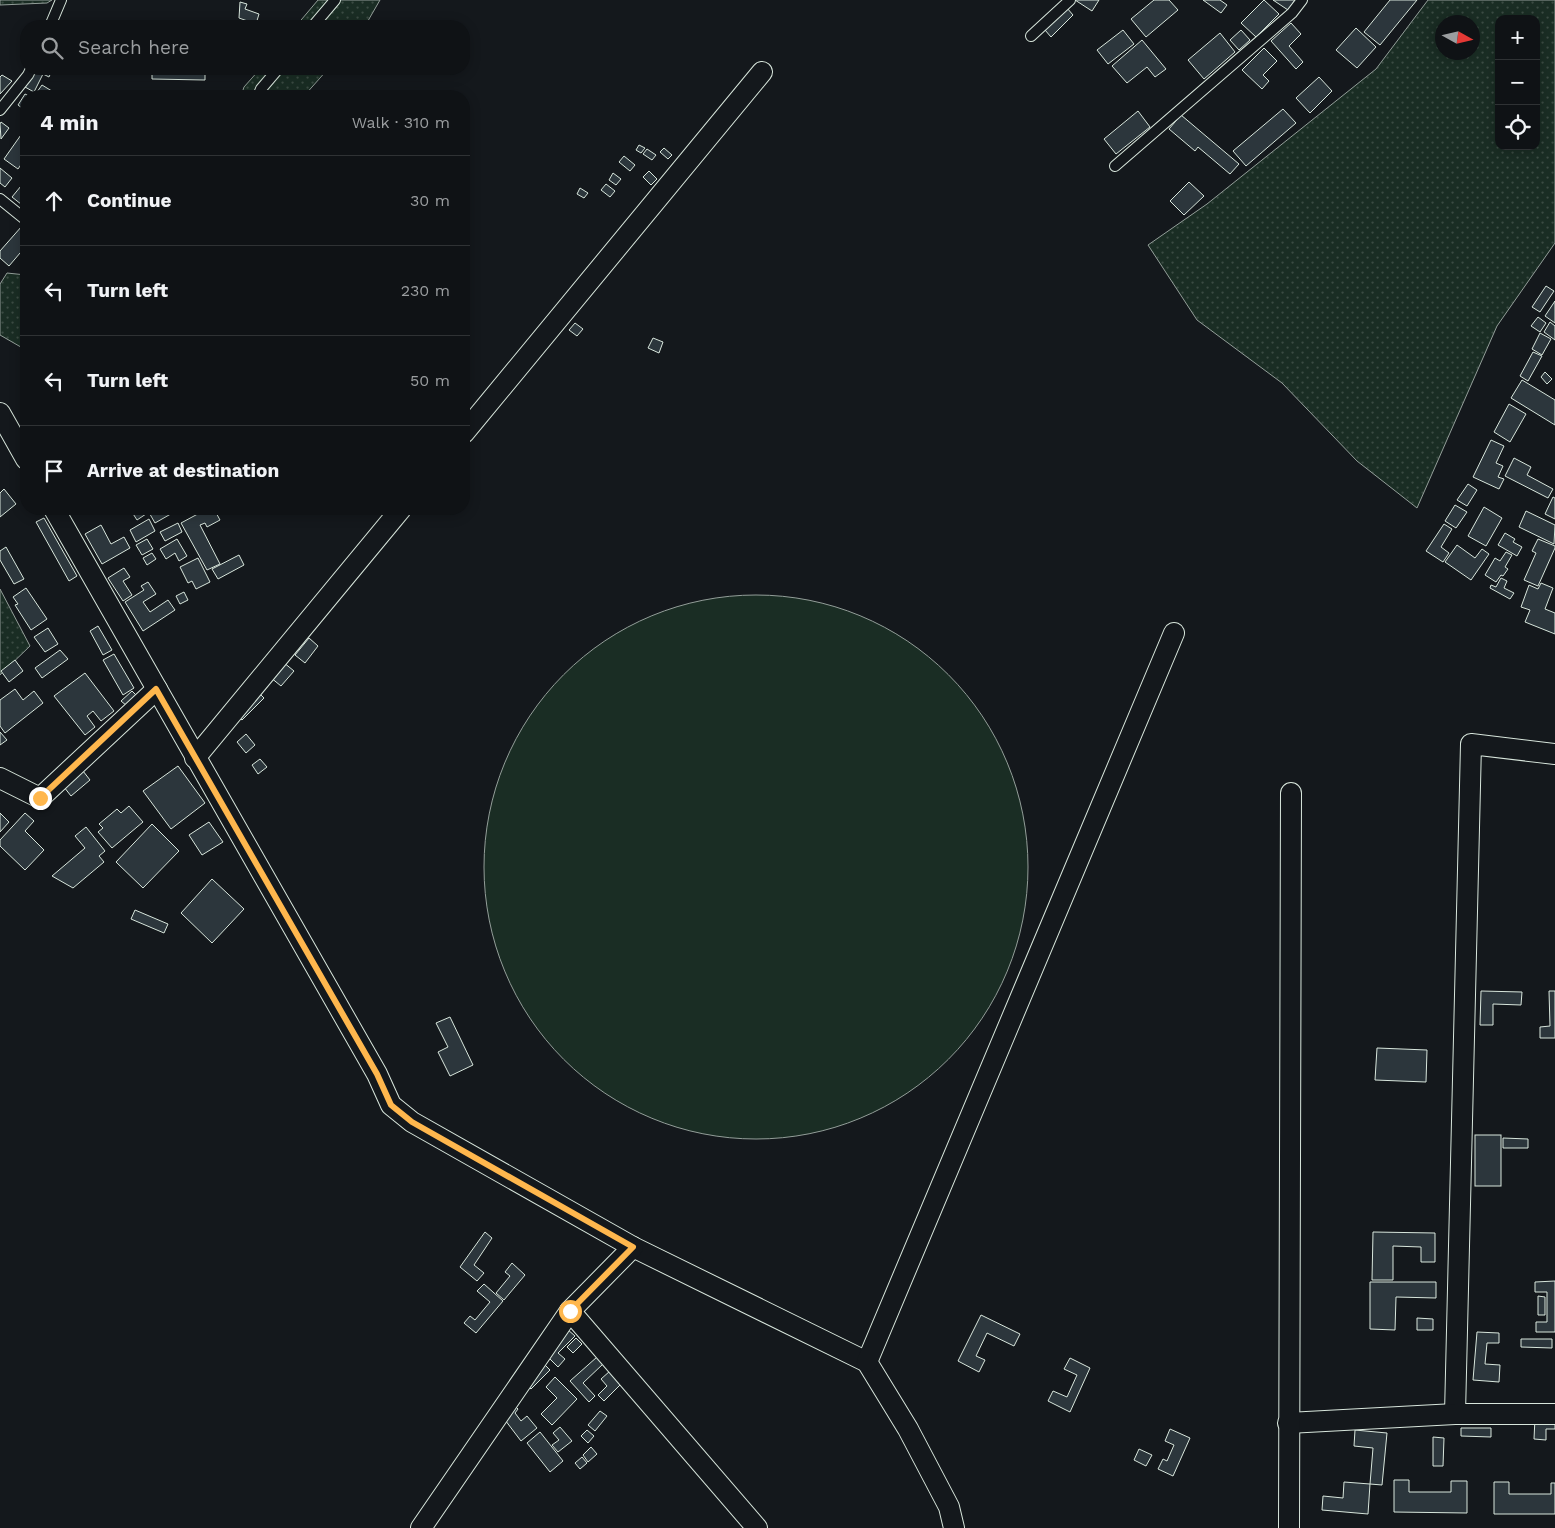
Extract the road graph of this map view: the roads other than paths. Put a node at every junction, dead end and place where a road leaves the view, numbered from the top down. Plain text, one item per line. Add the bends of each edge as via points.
1 (62, 0) edge
2 (335, 0) edge
3 (1070, 0) edge
4 (1302, 0) edge
5 (53, 20) edge
6 (318, 20) edge
7 (1031, 36) dead end
8 (762, 72) dead end
9 (28, 75) edge
10 (273, 75) edge
11 (261, 90) edge
12 (0, 110) edge
13 (1115, 166) dead end
14 (0, 199) edge
15 (20, 215) edge
16 (0, 413) edge
17 (470, 426) edge
18 (20, 448) edge
19 (57, 515) edge
20 (396, 515) edge
21 (1174, 633) dead end
22 (156, 689) junction
23 (1555, 754) edge
24 (195, 758) junction
25 (0, 778) edge
26 (1291, 793) dead end
27 (633, 1247) junction
28 (570, 1311) junction
29 (867, 1362) junction
30 (1455, 1414) junction
31 (1555, 1414) edge
32 (1288, 1424) junction
33 (421, 1528) edge
34 (757, 1528) edge
35 (954, 1528) edge
36 (1289, 1528) edge

1 - 5 lane
2 - 6 lane
3 - 7 lane
4 - 13 lane via 1292,13
8 - 17 street
9 - 12 lane
10 - 11 lane
14 - 15 lane
16 - 18 street
19 - 22 street
20 - 24 street
21 - 29 street
22 - 24 street
22 - 25 street via 40,798
23 - 30 street via 1471,744
24 - 27 street via 377,1074 391,1105 412,1122
26 - 32 street
27 - 28 street
27 - 29 street
28 - 33 street
28 - 34 street
29 - 35 street via 908,1429 948,1507
30 - 31 street
30 - 32 street
32 - 36 street

